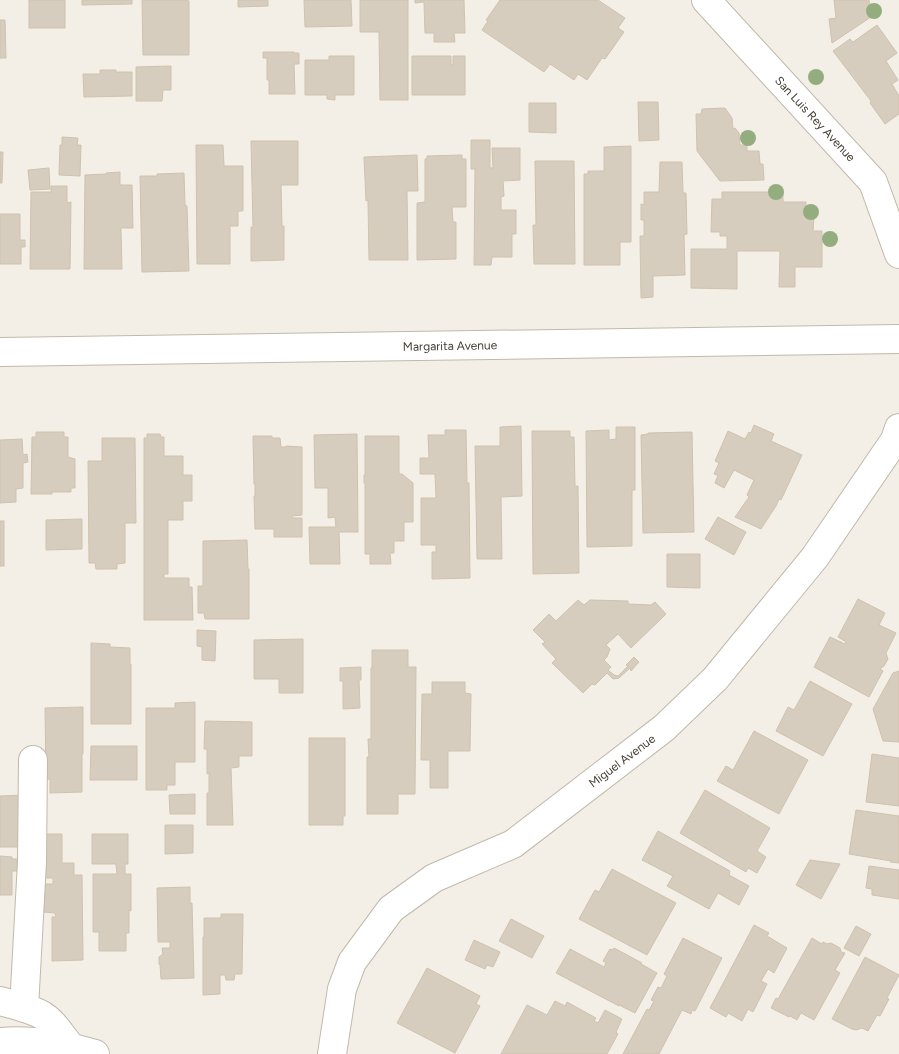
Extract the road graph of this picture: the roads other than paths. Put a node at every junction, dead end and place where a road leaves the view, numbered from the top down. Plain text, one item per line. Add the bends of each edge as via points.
1 (706, 0) edge
2 (899, 254) edge
3 (899, 339) edge
4 (0, 352) edge
5 (899, 428) edge
6 (33, 760) dead end
7 (12, 1004) edge
8 (0, 1042) edge
9 (83, 1050) edge
10 (332, 1054) edge

1 - 2 street, San Luis Rey Avenue via 873,182
3 - 4 street, Margarita Avenue
5 - 10 street, Miguel Avenue via 895,440 815,558 715,679 664,728 513,844 434,878 391,909 352,962 342,989
6 - 7 street via 32,862
7 - 9 street via 42,1015
8 - 9 street via 36,1042

